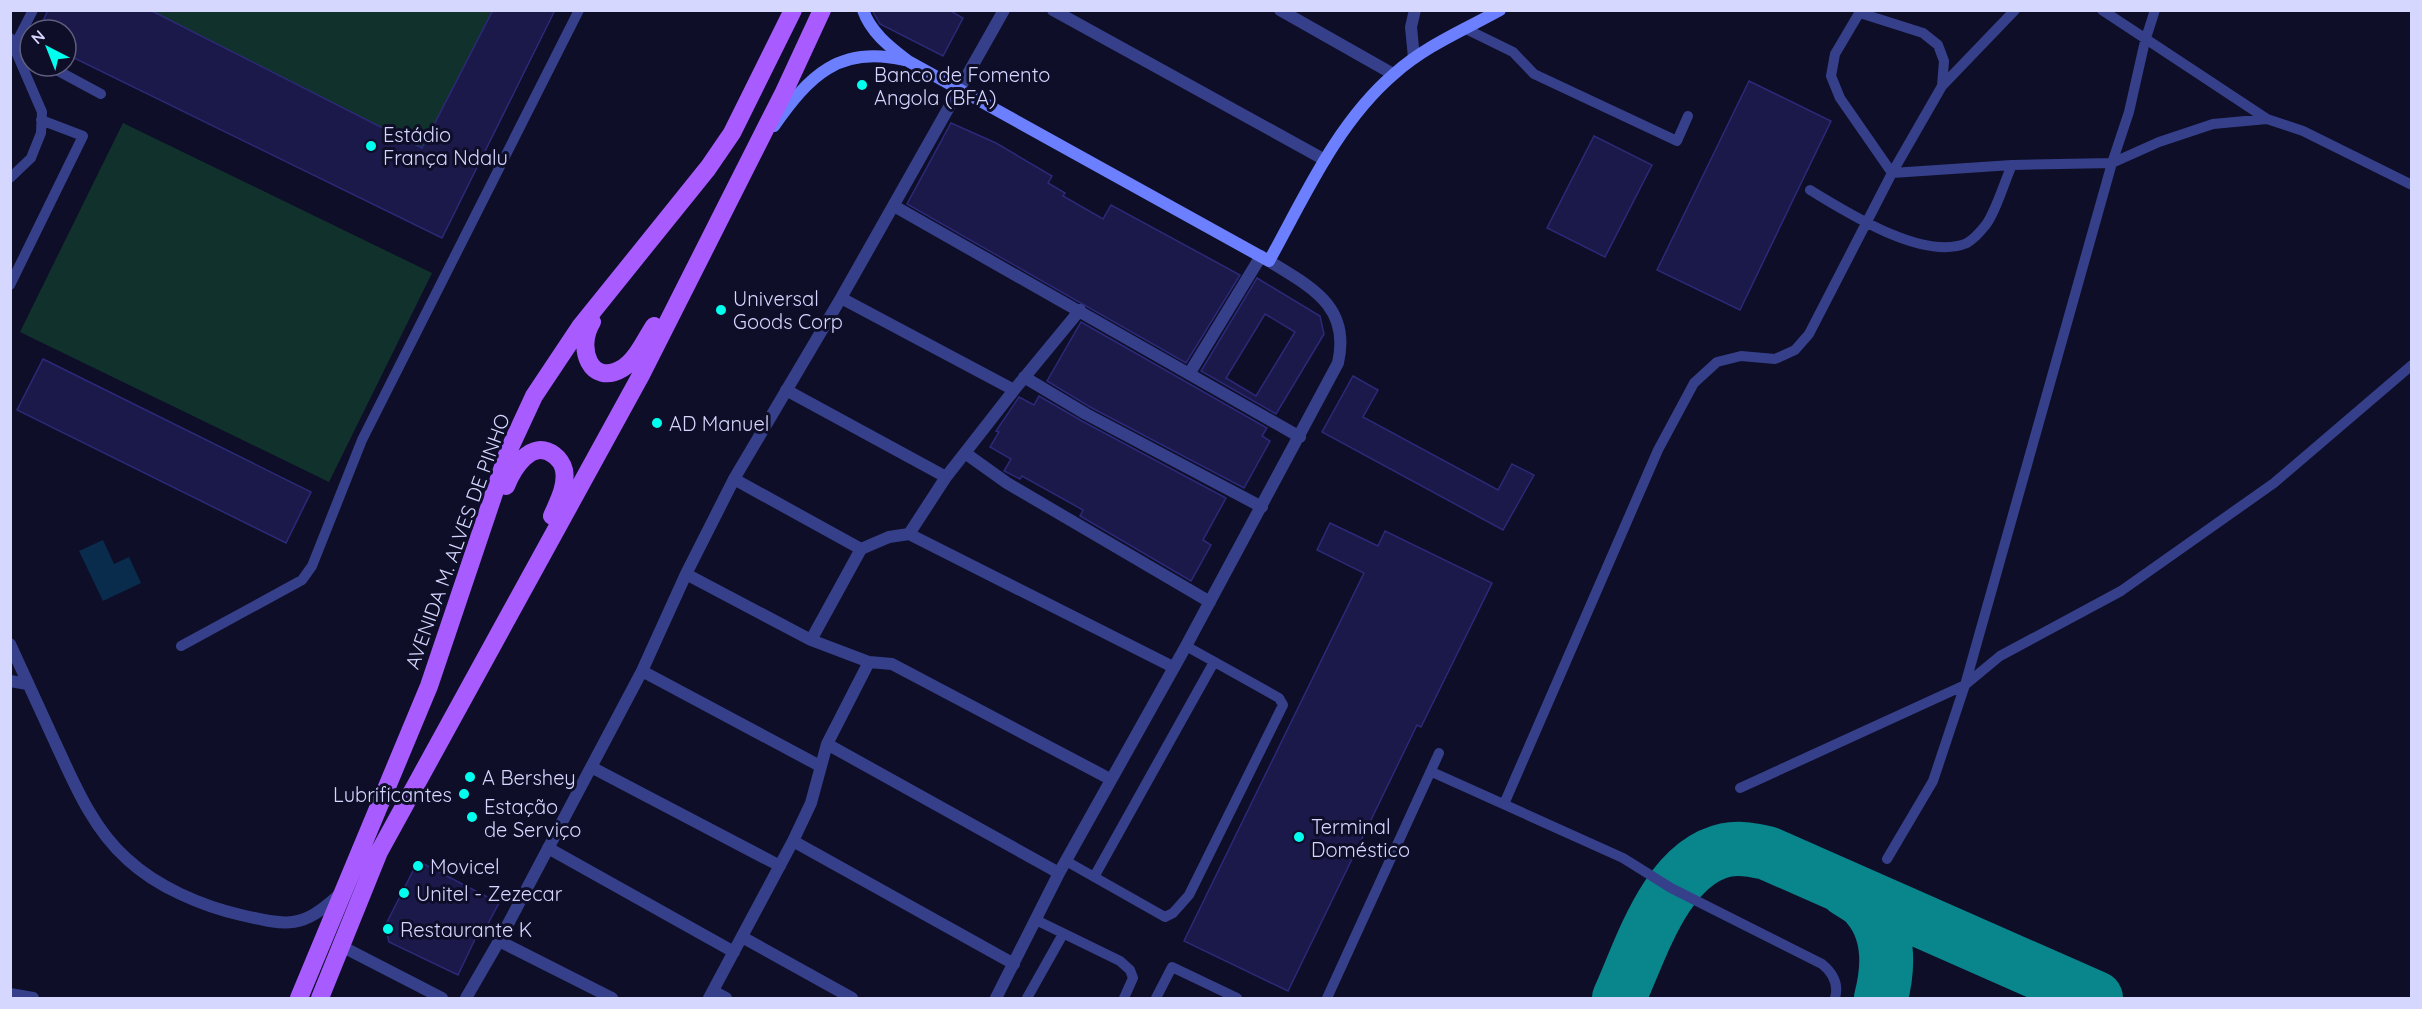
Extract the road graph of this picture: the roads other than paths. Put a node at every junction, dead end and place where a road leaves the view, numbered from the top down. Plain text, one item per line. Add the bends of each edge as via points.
1 (33, 10) edge
2 (579, 10) edge
3 (822, 10) edge
4 (863, 10) edge
5 (1005, 10) edge
6 (1053, 10) edge
7 (1280, 10) edge
8 (1415, 10) edge
9 (1500, 10) edge
10 (2015, 10) edge
11 (2102, 10) edge
12 (2155, 10) edge
13 (790, 12) edge
14 (1861, 12) edge
15 (1464, 28) junction
16 (2145, 40) junction
17 (12, 43) edge
18 (1414, 58) junction
19 (909, 61) junction
20 (1393, 74) junction
21 (71, 78) edge
22 (1942, 86) junction
23 (959, 90) junction
24 (101, 94) dead end
25 (1688, 116) dead end
26 (2267, 119) junction
27 (41, 120) junction
28 (1325, 160) junction
29 (2112, 163) junction
30 (2012, 165) junction
31 (746, 166) junction
32 (1892, 173) junction
33 (10, 178) edge
34 (2412, 184) edge
35 (1810, 190) dead end
36 (894, 206) junction
37 (1866, 223) junction
38 (664, 224) junction
39 (705, 244) junction
40 (1265, 259) junction
41 (10, 285) edge
42 (841, 298) junction
43 (1080, 310) junction
44 (2412, 365) edge
45 (1189, 374) junction
46 (1024, 377) junction
47 (786, 390) junction
48 (1014, 390) junction
49 (1300, 437) junction
50 (965, 453) junction
51 (946, 477) junction
52 (734, 479) junction
53 (1262, 507) junction
54 (909, 534) junction
55 (861, 549) junction
56 (686, 574) junction
57 (461, 594) junction
58 (1210, 602) junction
59 (505, 622) junction
60 (811, 640) junction
61 (10, 644) edge
62 (182, 646) dead end
63 (1186, 646) junction
64 (869, 662) junction
65 (1214, 662) junction
66 (1173, 667) junction
67 (642, 671) junction
68 (10, 681) edge
69 (28, 684) junction
70 (1965, 685) junction
71 (827, 744) junction
72 (1439, 753) dead end
73 (820, 766) junction
74 (591, 767) junction
75 (1432, 772) junction
76 (1110, 779) junction
77 (1740, 788) dead end
78 (1504, 804) junction
79 (793, 842) junction
80 (548, 849) junction
81 (1887, 859) dead end
82 (1066, 861) junction
83 (780, 866) junction
84 (1059, 873) junction
85 (1094, 877) junction
86 (345, 889) junction
87 (1036, 920) junction
88 (1063, 933) junction
89 (742, 937) junction
90 (499, 941) junction
91 (341, 946) junction
92 (734, 952) junction
93 (1014, 964) junction
94 (10, 994) edge
95 (711, 995) edge
96 (33, 999) edge
97 (299, 999) edge
98 (320, 999) edge
99 (442, 999) edge
100 (465, 999) edge
101 (612, 999) edge
102 (726, 999) edge
103 (852, 999) edge
104 (996, 999) edge
105 (1027, 999) edge
106 (1124, 999) edge
107 (1156, 999) edge
108 (1237, 999) edge
109 (1327, 999) edge
110 (1836, 999) edge

1 - 17 lane
2 - 62 lane via 362,440 312,566 302,580
3 - 31 main road
4 - 19 street via 880,39
5 - 23 street
6 - 28 street
7 - 20 street
8 - 18 street via 1411,27
9 - 15 street
10 - 22 lane
11 - 16 lane
12 - 16 lane
13 - 38 main road, AVENIDA M. ALVES DE PINHO via 732,133
14 - 22 lane via 1923,33 1938,45 1944,60
14 - 32 lane via 1835,54 1831,76 1840,98
15 - 18 street
15 - 25 lane via 1513,52 1534,74 1677,141
16 - 26 lane
16 - 29 lane via 2129,112
17 - 27 lane via 42,112
18 - 20 street
19 - 23 street
19 - 31 street via 882,55 833,64 795,99
20 - 28 street via 1348,124
21 - 24 lane
22 - 32 lane
23 - 36 street
23 - 40 street
26 - 29 lane via 2213,124
26 - 34 lane via 2303,131
27 - 33 lane via 31,158
27 - 41 lane via 84,136
28 - 40 street
29 - 30 lane
29 - 70 lane
30 - 32 lane
30 - 37 lane via 1986,226 1967,243 1938,247 1913,242
31 - 39 main road
32 - 37 lane
35 - 37 lane
36 - 42 street
36 - 43 street
37 - 78 lane via 1809,334 1795,350 1775,359 1741,356 1717,362 1694,383 1658,450
38 - 39 main road via 589,327 584,346 586,357 598,371 610,373 632,360
38 - 57 main road, AVENIDA M. ALVES DE PINHO via 580,327 534,396 508,452
39 - 59 main road via 641,375
40 - 45 street
40 - 49 street via 1313,289 1329,304 1341,334 1338,363
42 - 47 street
42 - 48 street
43 - 45 street
43 - 46 street
44 - 70 lane via 2274,483 2121,591 2000,656
45 - 49 street
46 - 48 street
46 - 53 street
47 - 51 street
47 - 52 street
48 - 50 street
49 - 53 street
50 - 51 street
50 - 58 street via 1007,483
51 - 54 street
52 - 55 street
52 - 56 street
53 - 58 street
54 - 55 street via 889,537
54 - 66 street
55 - 60 street
56 - 60 street
56 - 67 street
57 - 59 main road via 516,467 525,455 538,450 551,452 564,470 561,496
57 - 86 main road, AVENIDA M. ALVES DE PINHO via 429,686
58 - 63 street
59 - 91 main road via 379,852
60 - 64 street
61 - 69 street
63 - 65 lane
63 - 66 street
64 - 71 street
64 - 76 street via 892,664
65 - 85 lane
65 - 85 lane via 1280,698 1283,705 1189,895 1165,917
66 - 76 street
67 - 73 street
67 - 74 street
68 - 69 street
69 - 86 street via 84,803 127,859 154,879 190,898 234,913 296,923 324,909
70 - 77 lane
70 - 81 lane via 1933,781
71 - 73 street
71 - 84 street
72 - 75 lane
73 - 79 street via 811,802
74 - 80 street
74 - 83 street
75 - 78 lane
75 - 109 lane
76 - 82 street
78 - 110 lane via 1623,858 1671,888 1822,964 1831,971
79 - 83 street
79 - 93 street
80 - 90 street
80 - 92 street
82 - 84 street
82 - 85 lane
83 - 89 street
84 - 87 street
86 - 97 main road, AVENIDA M. ALVES DE PINHO
87 - 88 lane
87 - 93 street
88 - 105 lane
88 - 106 lane via 1120,961 1130,970 1133,978
89 - 92 street
89 - 103 street
90 - 100 street
90 - 101 street
91 - 98 main road
91 - 99 street
92 - 95 street
93 - 104 street
94 - 96 street
95 - 102 street
107 - 108 lane via 1172,967

